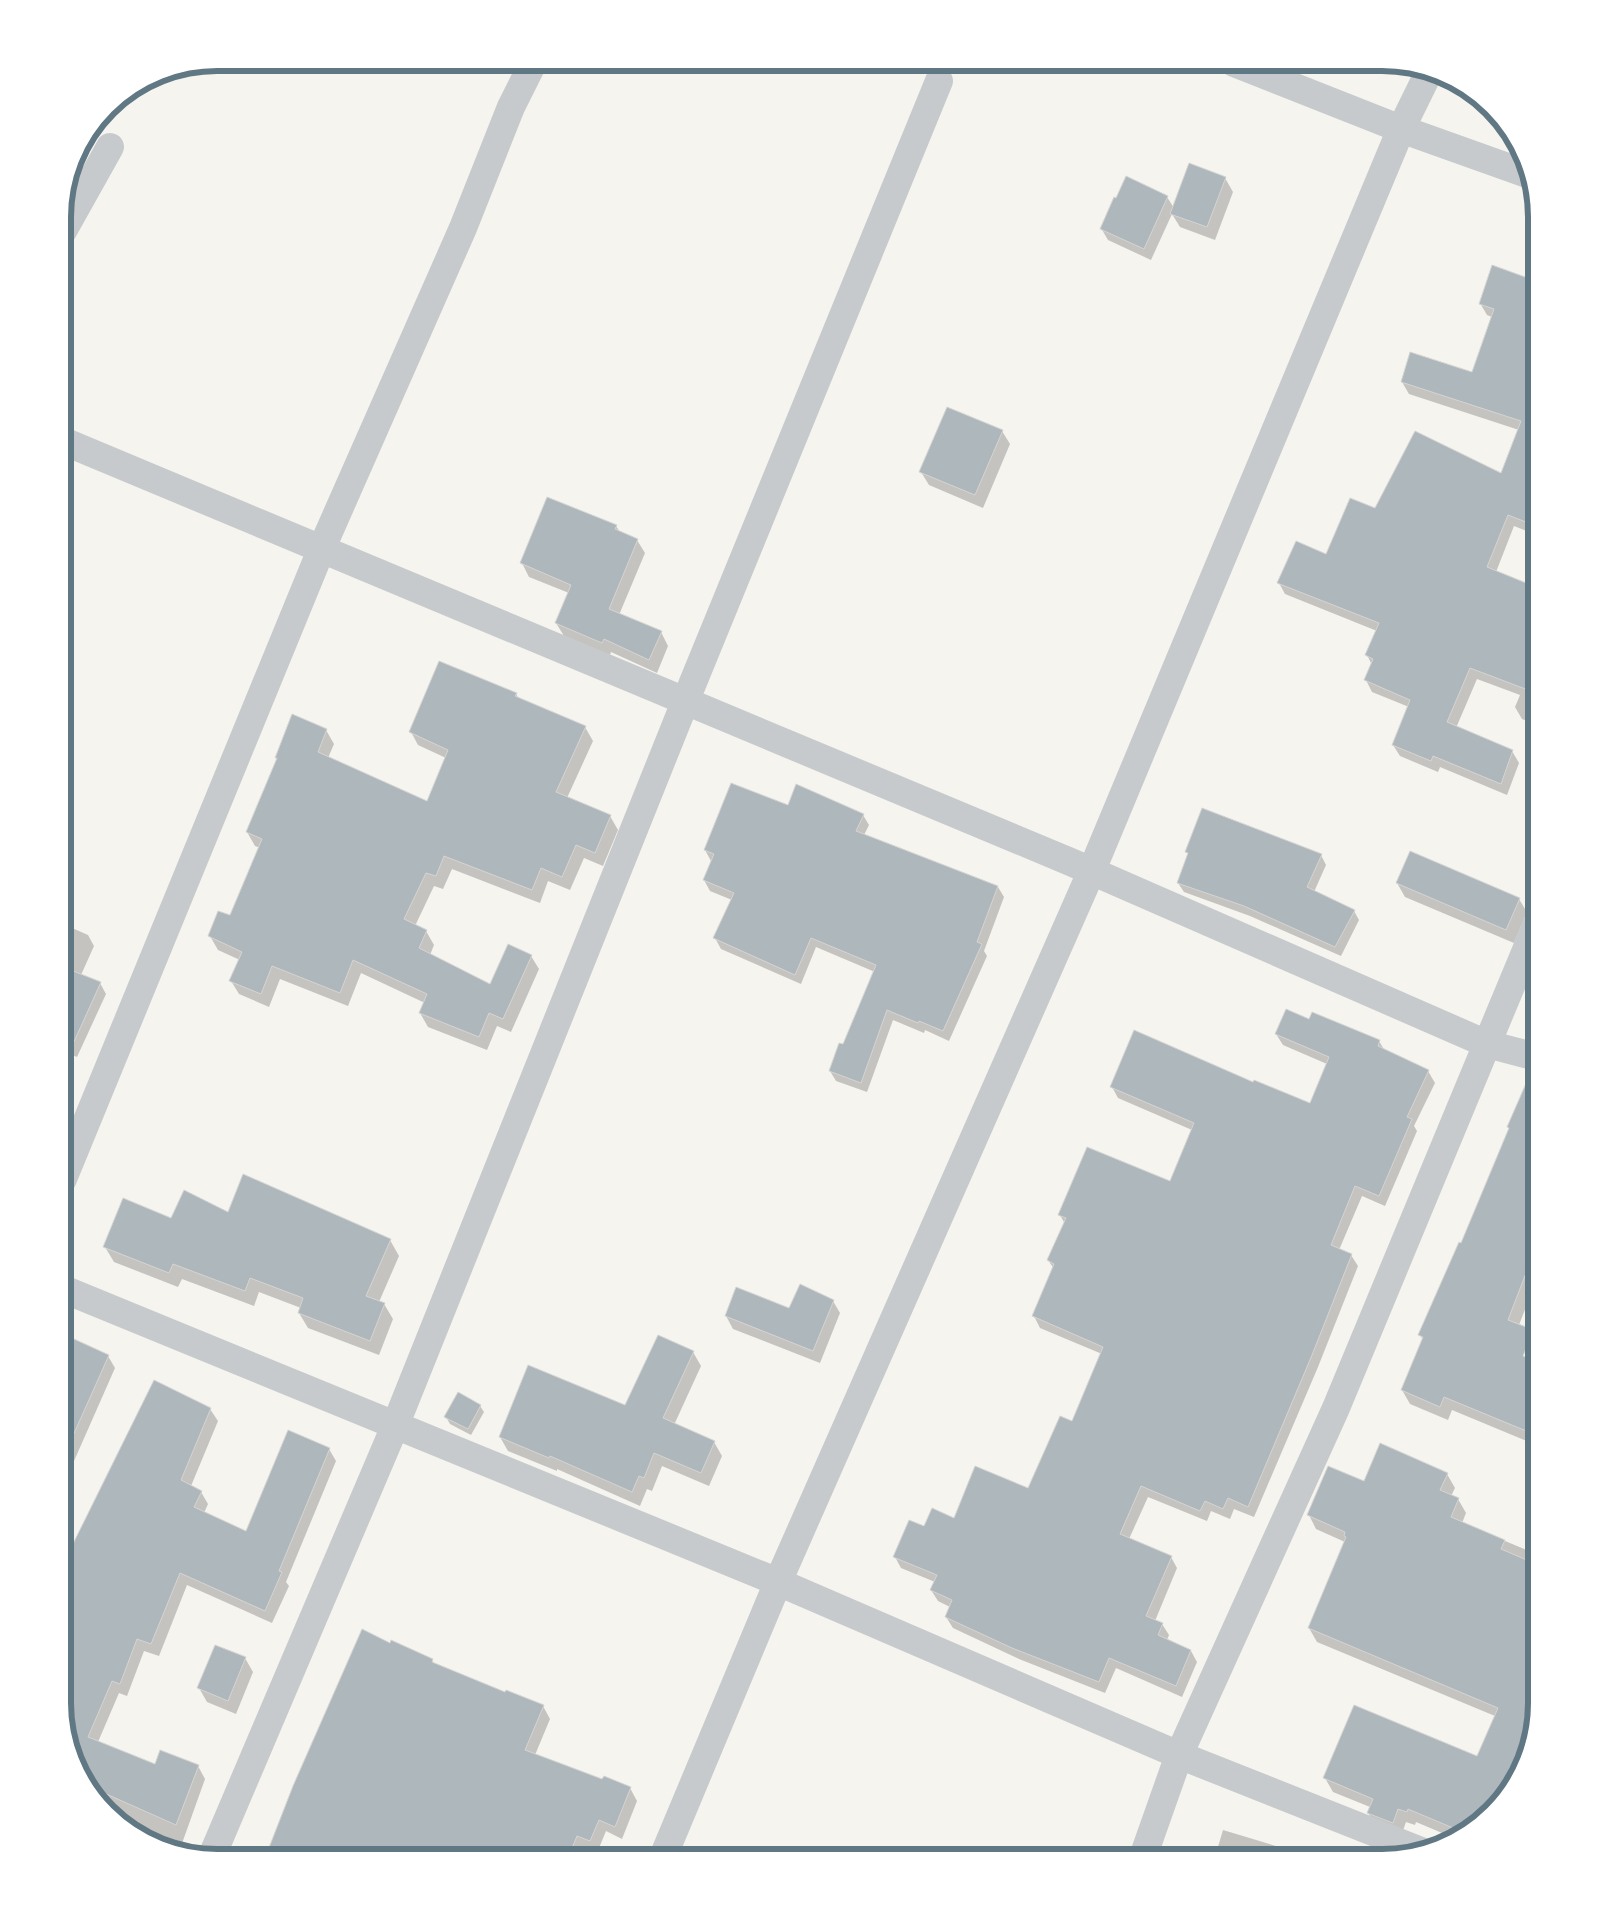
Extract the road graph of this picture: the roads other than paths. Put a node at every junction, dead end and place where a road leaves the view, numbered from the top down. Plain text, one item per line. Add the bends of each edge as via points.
1 (528, 72) edge
2 (1257, 72) edge
3 (1426, 78) edge
4 (940, 81) dead end
5 (1401, 129) junction
6 (110, 147) dead end
7 (1521, 172) edge
8 (72, 215) edge
9 (72, 445) edge
10 (320, 550) junction
11 (685, 702) junction
12 (1092, 870) junction
13 (1528, 947) edge
14 (1487, 1044) junction
15 (1528, 1055) edge
16 (71, 1159) edge
17 (71, 1292) edge
18 (395, 1426) junction
19 (778, 1582) junction
20 (1179, 1755) junction
21 (1409, 1846) edge
22 (215, 1849) edge
23 (666, 1849) edge
24 (1146, 1849) edge

1 - 10 street via 463,228
2 - 5 street
3 - 5 street
4 - 11 street
5 - 7 street
5 - 12 street
6 - 8 street
9 - 10 street
10 - 11 street
10 - 16 street
11 - 12 street
11 - 18 street
12 - 14 street
12 - 19 street
13 - 14 street
14 - 15 street
14 - 20 street via 1336,1408
17 - 18 street
18 - 19 street
18 - 22 street
19 - 20 street
19 - 23 street
20 - 21 street
20 - 24 street

